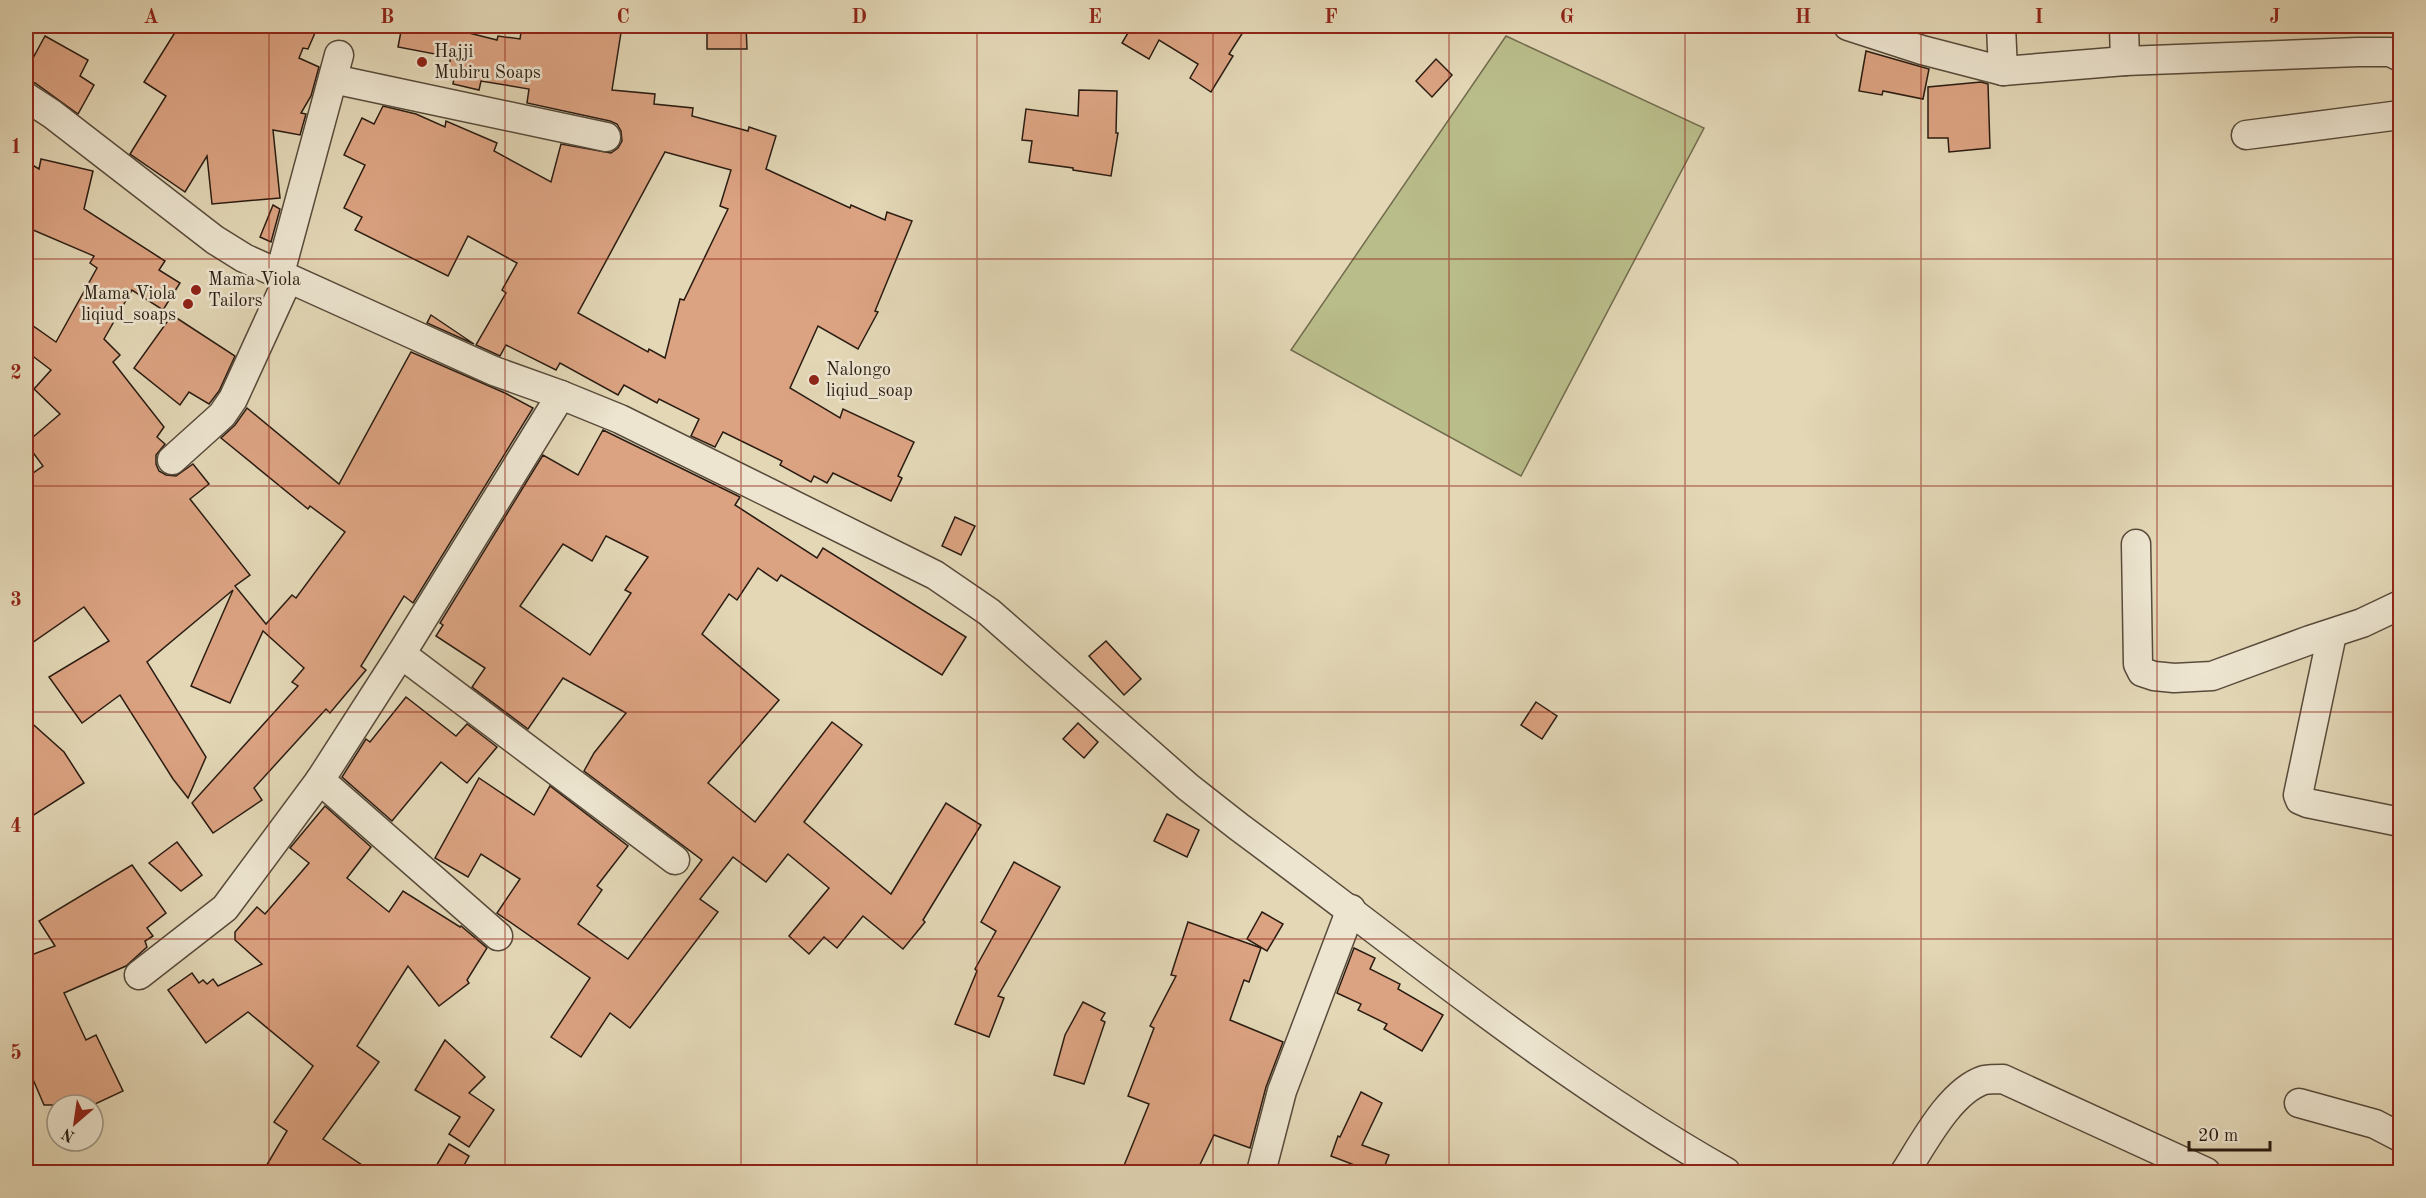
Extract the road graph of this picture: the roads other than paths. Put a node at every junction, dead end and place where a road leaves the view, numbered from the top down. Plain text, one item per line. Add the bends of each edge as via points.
1 (1848, 26) edge
2 (2001, 26) edge
3 (2124, 26) edge
4 (2400, 57) edge
5 (2125, 61) junction
6 (2003, 71) junction
7 (26, 97) edge
8 (2400, 115) edge
9 (2246, 135) dead end
10 (606, 137) dead end
11 (284, 276) junction
12 (561, 395) junction
13 (172, 460) dead end
14 (2136, 544) dead end
15 (2400, 605) edge
16 (2332, 634) junction
17 (401, 654) junction
18 (320, 780) junction
19 (2400, 822) edge
20 (675, 860) dead end
21 (1351, 909) junction
22 (498, 936) dead end
23 (139, 975) dead end
24 (2299, 1103) dead end
25 (2400, 1137) edge
26 (1261, 1173) edge
27 (1726, 1173) edge
28 (1905, 1173) edge
29 (2206, 1173) edge

1 - 6 street
2 - 6 street
3 - 5 street
4 - 5 street via 2390,52
5 - 6 street
7 - 11 street via 215,240
8 - 9 street
10 - 11 street via 336,67
11 - 12 street via 494,371
11 - 13 street via 233,399 222,415
12 - 17 street
12 - 21 street via 620,419 935,575 989,612 1188,788
14 - 16 street via 2137,647 2142,672 2174,678 2212,676
15 - 16 street
16 - 19 street via 2298,795 2307,803
17 - 18 street
17 - 20 street
18 - 22 street
18 - 23 street via 225,908
21 - 26 street via 1282,1091
21 - 27 street via 1549,1060
24 - 25 street via 2375,1124
28 - 29 street via 1949,1106 1971,1086 2003,1079

